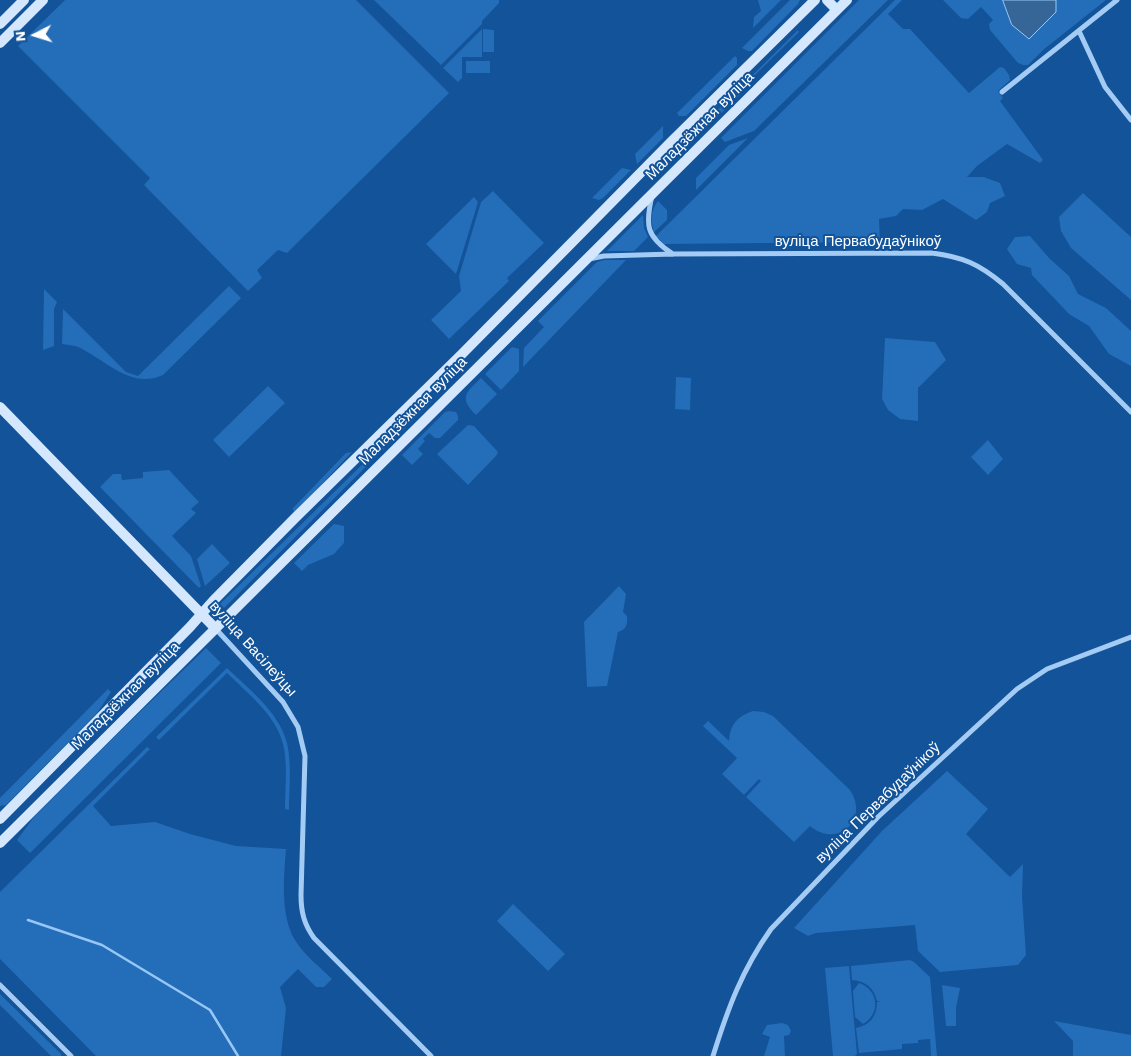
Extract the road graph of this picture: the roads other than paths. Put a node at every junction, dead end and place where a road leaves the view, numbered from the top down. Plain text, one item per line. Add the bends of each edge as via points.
1 (24, 0) edge
2 (43, 0) edge
3 (815, 0) edge
4 (827, 0) edge
5 (847, 0) edge
6 (1117, 0) edge
7 (837, 10) junction
8 (0, 24) edge
9 (1079, 31) junction
10 (0, 43) edge
11 (1002, 92) dead end
12 (1131, 120) edge
13 (652, 194) junction
14 (673, 254) junction
15 (586, 260) junction
16 (0, 408) edge
17 (1131, 412) edge
18 (202, 614) junction
19 (215, 628) junction
20 (1131, 637) edge
21 (0, 818) edge
22 (13, 830) junction
23 (0, 843) edge
24 (0, 986) edge
25 (71, 1056) edge
26 (431, 1056) edge
27 (713, 1056) edge

1 - 8 main road
2 - 10 main road
3 - 18 main road, Маладзёжная вуліца
4 - 7 main road
5 - 7 main road, Маладзёжная вуліца
6 - 9 street
7 - 13 main road, Маладзёжная вуліца
9 - 11 street
9 - 12 street via 1104,87
13 - 14 street via 648,226 660,246
13 - 15 main road, Маладзёжная вуліца
14 - 15 street, вуліца Первабудаўнікоў via 604,256
14 - 17 street, вуліца Первабудаўнікоў via 932,253 970,261 1003,284
15 - 19 main road, Маладзёжная вуліца
16 - 18 main road, вуліца Васілеўцы
18 - 19 main road, вуліца Васілеўцы
18 - 21 main road, Маладзёжная вуліца
19 - 22 main road, Маладзёжная вуліца
19 - 26 street, вуліца Васілеўцы via 283,702 298,727 305,756 300,895 305,925 314,938
20 - 27 street, вуліца Первабудаўнікоў via 1047,669 1024,684 878,817 771,929 757,949 728,1008
21 - 22 main road
22 - 23 main road, Маладзёжная вуліца
24 - 25 street

